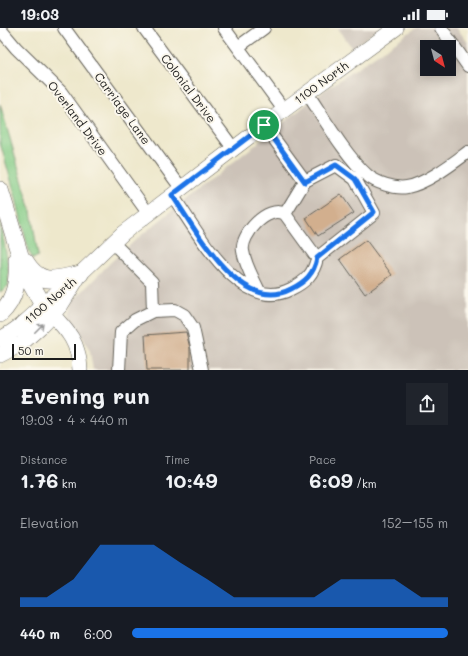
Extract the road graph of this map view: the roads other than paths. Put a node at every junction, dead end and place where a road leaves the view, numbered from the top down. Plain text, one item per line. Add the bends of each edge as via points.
1 (64, 28) edge
2 (144, 28) edge
3 (224, 28) edge
4 (264, 28) edge
5 (396, 28) edge
6 (441, 28) edge
7 (0, 29) edge
8 (238, 47) junction
9 (468, 66) edge
10 (307, 93) junction
11 (284, 110) junction
12 (264, 125) junction
13 (233, 148) junction
14 (468, 152) edge
15 (305, 182) junction
16 (0, 190) edge
17 (177, 191) junction
18 (148, 213) junction
19 (285, 214) junction
20 (112, 242) junction
21 (17, 248) junction
22 (317, 258) junction
23 (80, 274) junction
24 (259, 291) junction
25 (48, 310) junction
26 (154, 311) junction
27 (0, 314) edge
28 (0, 338) edge
29 (0, 355) edge
30 (80, 370) edge
31 (119, 370) edge
32 (202, 370) edge

1 - 17 street, Carriage Lane
2 - 13 street, Colonial Drive
3 - 8 street
4 - 8 street
5 - 10 main road, 1100 North
6 - 9 street
7 - 18 street, Overland Drive via 61,92
8 - 11 street
10 - 11 main road, 1100 North
10 - 14 street via 340,142 368,176 385,185 407,187 425,180
11 - 12 main road, 1100 North
12 - 13 main road, 1100 North
12 - 15 street
13 - 17 main road, 1100 North
15 - 19 street
15 - 22 street via 336,165 355,179 374,212
16 - 21 highway
17 - 18 main road, 1100 North
17 - 24 street, Carriage Lane via 207,248 222,266 244,285
18 - 20 main road, 1100 North
19 - 22 street
19 - 24 street via 279,210 260,220 248,232 242,249
20 - 23 main road, 1100 North
20 - 26 street via 152,282
21 - 23 highway via 29,268 40,278 58,279
21 - 25 highway via 30,284
21 - 27 highway via 16,286 12,299
22 - 24 street via 316,267 301,284 272,296
23 - 25 main road, 1100 North via 56,292
25 - 28 main road, 1100 North
29 -> 25 main road via 21,344
25 - 30 main road via 75,342 80,355
26 - 31 street via 135,320 121,332
26 - 32 street via 175,310 189,321 193,328

